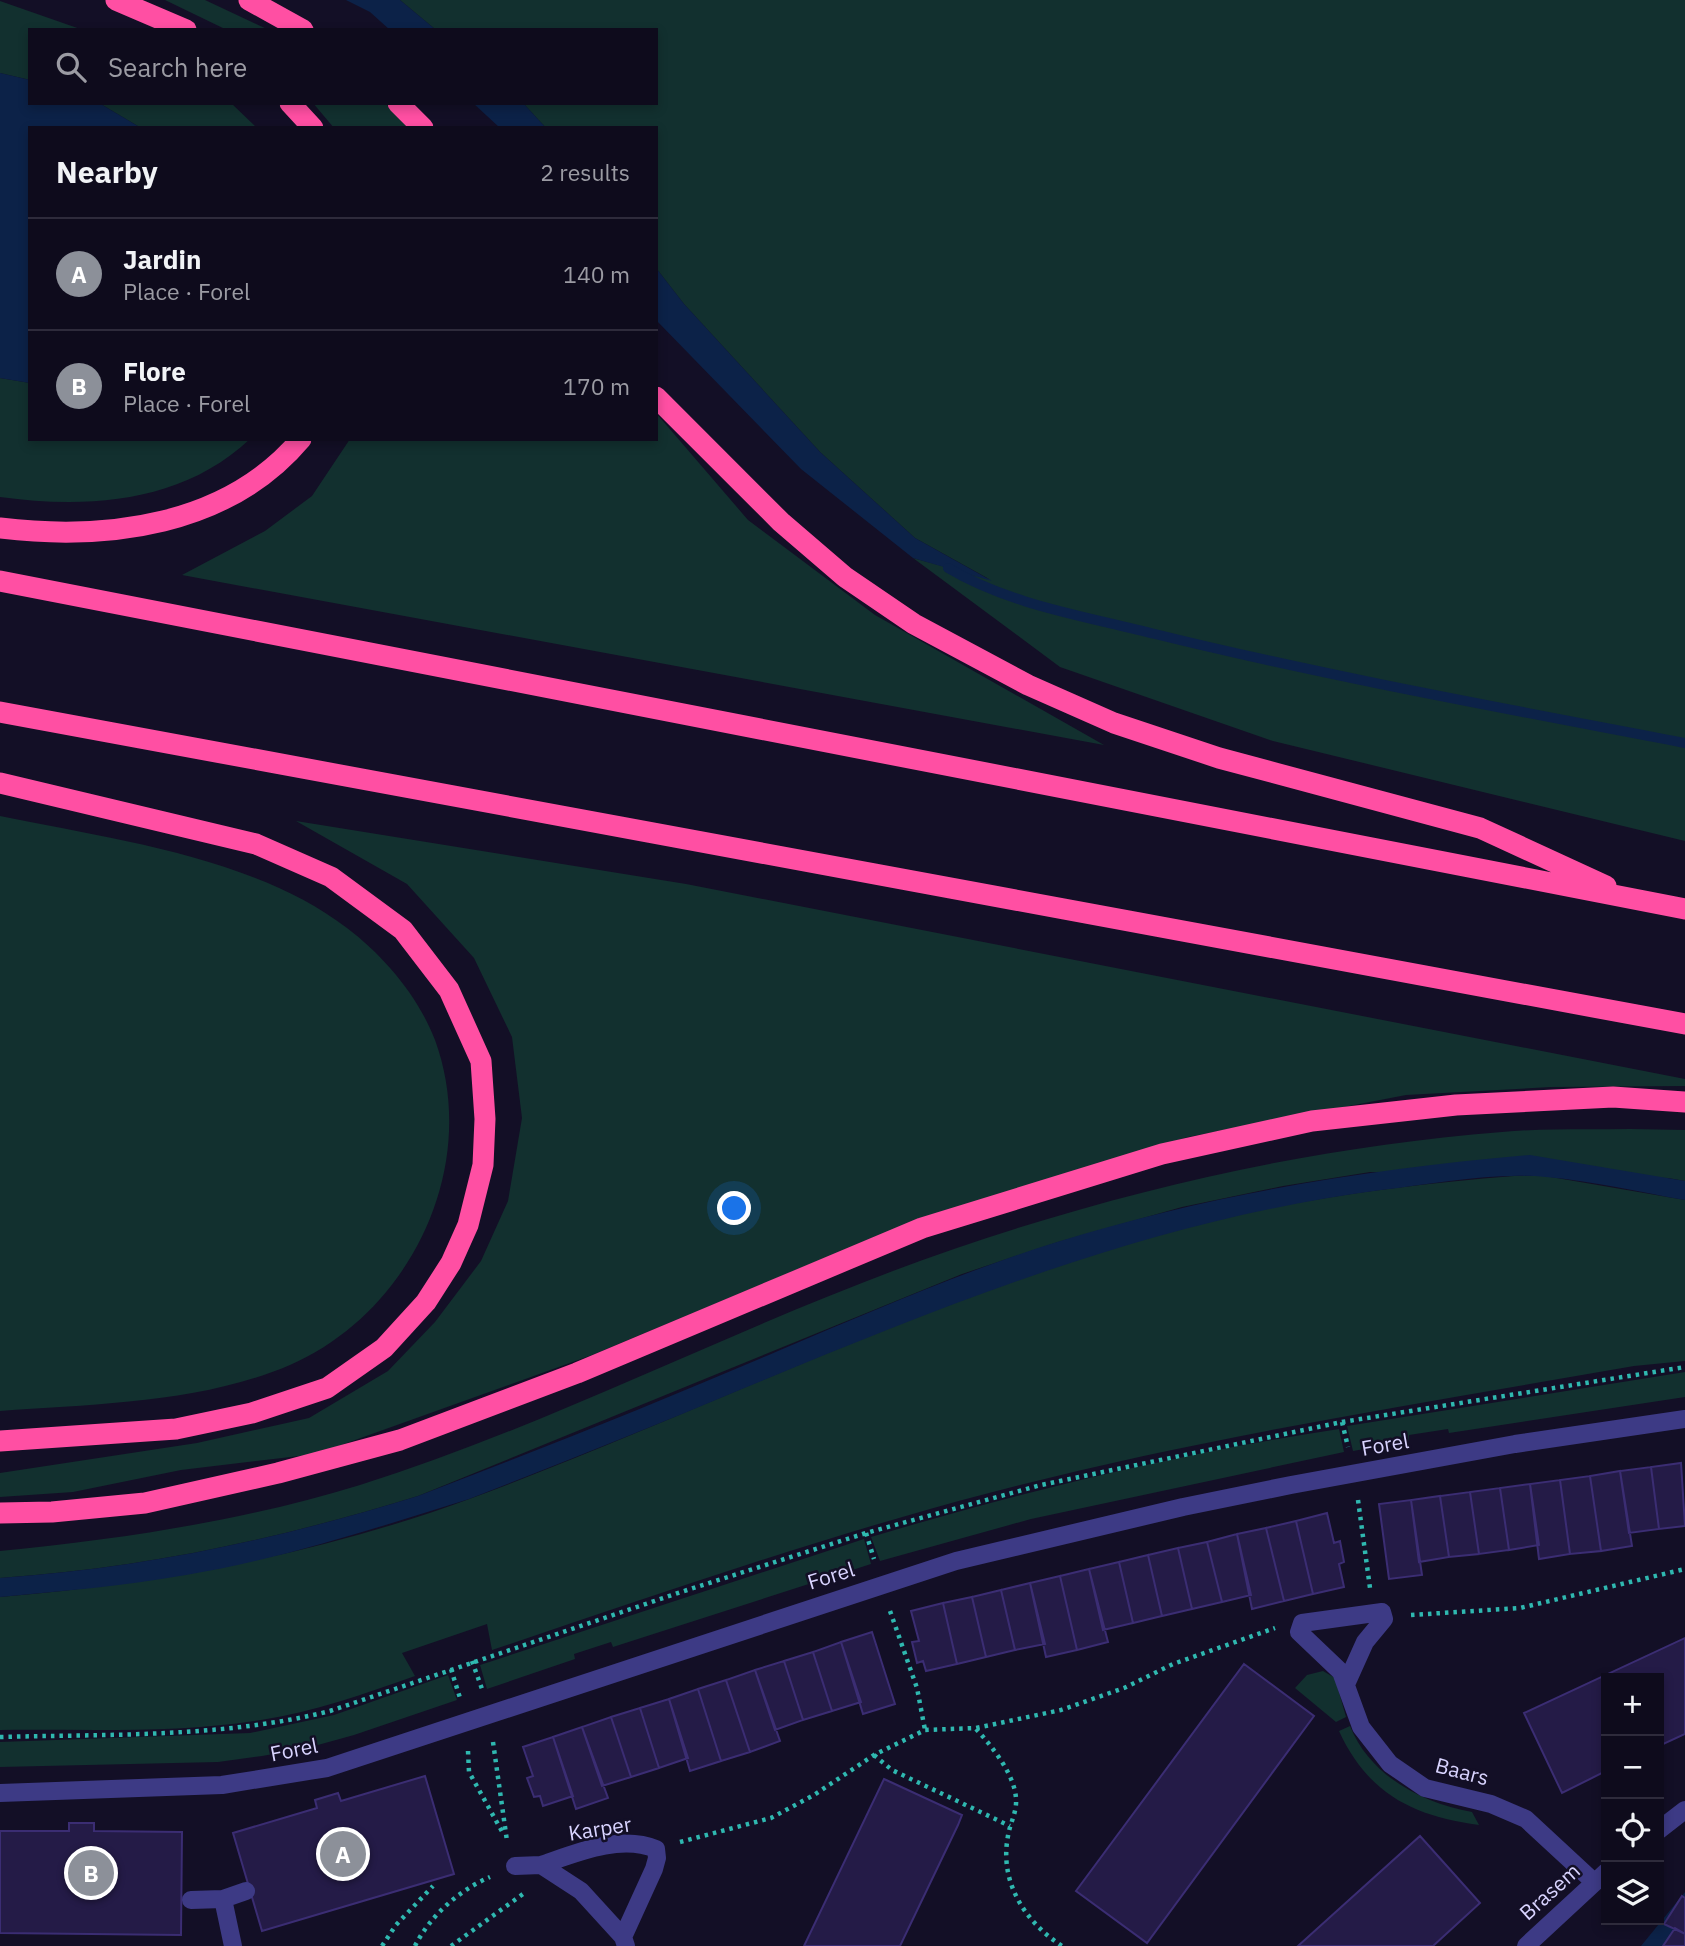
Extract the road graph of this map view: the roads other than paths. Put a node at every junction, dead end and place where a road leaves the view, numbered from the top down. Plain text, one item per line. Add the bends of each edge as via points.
1 (116, 0) edge
2 (249, 0) edge
3 (181, 28) edge
4 (299, 28) edge
5 (292, 105) edge
6 (400, 105) edge
7 (311, 126) edge
8 (421, 126) edge
9 (658, 399) edge
10 (299, 441) edge
11 (0, 528) edge
12 (0, 581) edge
13 (0, 712) edge
14 (0, 783) edge
15 (1637, 900) junction
16 (1685, 909) edge
17 (1685, 1024) edge
18 (1685, 1102) edge
19 (1685, 1419) edge
20 (0, 1441) edge
21 (0, 1513) edge
22 (1347, 1682) junction
23 (0, 1793) edge
24 (1685, 1810) edge
25 (1664, 1826) edge
26 (541, 1865) junction
27 (515, 1867) road end
28 (1600, 1877) edge
29 (246, 1891) dead end
30 (223, 1899) junction
31 (191, 1900) dead end
32 (625, 1941) edge
33 (233, 1946) edge
34 (1526, 1946) edge

1 - 3 highway
2 - 4 highway
5 - 7 highway
6 - 8 highway
9 - 15 highway via 781,522 845,577 914,624 1028,685 1114,723 1219,758 1480,828
10 - 11 highway via 282,462 239,494 176,519 86,533
12 - 15 highway
13 - 17 highway
14 - 20 highway via 256,844 331,877 403,930 449,989 481,1061 485,1119 483,1165 468,1225 451,1263 426,1302 384,1348 327,1388 252,1413 176,1429
15 - 16 highway
18 - 21 highway via 1613,1097 1456,1105 1312,1121 1162,1154 922,1228 577,1373 400,1440 145,1503
19 - 23 street, Forel via 1516,1444 1278,1488 956,1560 327,1768 222,1785
22 - 22 street, Baars via 1365,1642 1384,1619 1382,1612 1302,1623 1298,1632
22 - 28 street, Baars via 1361,1727 1390,1764 1425,1788 1491,1804 1526,1819
24 - 25 street
26 - 27 street, Karper
26 - 32 street, Karper via 581,1891
26 - 32 street, Karper via 618,1844 656,1849 654,1869
28 - 34 street, Brasem
29 - 30 street
30 - 31 street
30 - 33 street

